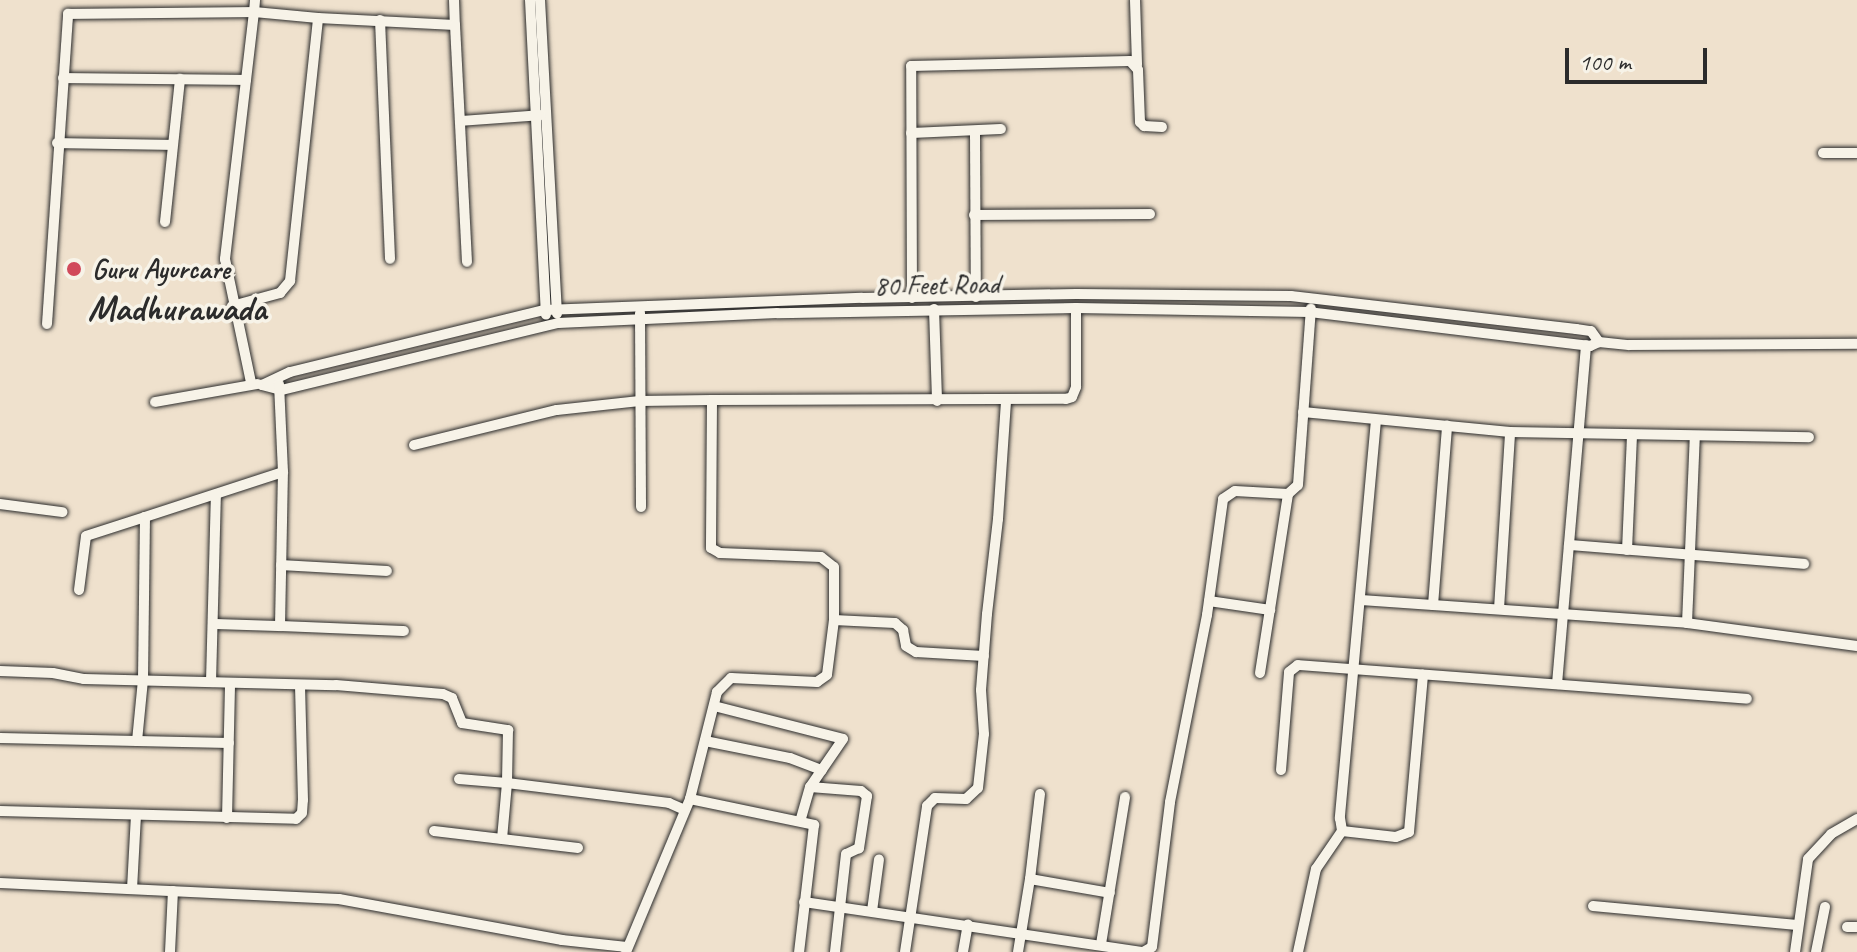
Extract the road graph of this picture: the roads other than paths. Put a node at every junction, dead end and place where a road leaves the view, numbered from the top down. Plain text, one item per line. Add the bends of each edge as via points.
1 (454, 0) edge
2 (530, 0) edge
3 (540, 0) edge
4 (1135, 0) edge
5 (255, 6) edge
6 (318, 18) junction
7 (380, 20) junction
8 (455, 25) junction
9 (1137, 65) junction
10 (63, 78) junction
11 (180, 79) junction
12 (246, 80) junction
13 (541, 115) junction
14 (460, 121) junction
15 (1162, 127) dead end
16 (1001, 129) dead end
17 (911, 133) junction
18 (975, 133) junction
19 (57, 143) junction
20 (172, 145) junction
21 (1823, 153) dead end
22 (1857, 153) edge
23 (1150, 214) dead end
24 (974, 215) junction
25 (165, 222) dead end
26 (390, 259) dead end
27 (467, 262) dead end
28 (976, 297) junction
29 (912, 298) junction
30 (1312, 298) junction
31 (640, 305) junction
32 (232, 306) junction
33 (1076, 308) junction
34 (934, 309) junction
35 (551, 310) junction
36 (1310, 312) junction
37 (641, 318) junction
38 (47, 324) dead end
39 (552, 324) junction
40 (1599, 342) junction
41 (1857, 344) edge
42 (1586, 345) junction
43 (278, 378) junction
44 (257, 384) junction
45 (281, 390) junction
46 (712, 400) junction
47 (640, 401) junction
48 (937, 401) junction
49 (1006, 401) junction
50 (155, 402) dead end
51 (1303, 412) junction
52 (1376, 420) junction
53 (1447, 426) junction
54 (1510, 432) junction
55 (1578, 434) junction
56 (1632, 435) junction
57 (1695, 436) junction
58 (1809, 437) dead end
59 (414, 445) dead end
60 (283, 472) junction
61 (1288, 494) junction
62 (216, 495) junction
63 (0, 504) edge
64 (641, 507) dead end
65 (62, 512) dead end
66 (145, 517) junction
67 (1569, 545) junction
68 (1627, 550) junction
69 (1689, 555) junction
70 (1804, 564) dead end
71 (281, 565) junction
72 (387, 571) dead end
73 (79, 590) dead end
74 (1361, 600) junction
75 (1209, 601) junction
76 (1433, 605) junction
77 (1499, 609) junction
78 (1270, 610) junction
79 (1563, 614) junction
80 (834, 620) junction
81 (1687, 623) junction
82 (213, 624) junction
83 (280, 626) junction
84 (404, 631) dead end
85 (1857, 646) edge
86 (984, 656) junction
87 (1356, 670) junction
88 (0, 671) edge
89 (1260, 673) dead end
90 (1423, 675) junction
91 (143, 680) junction
92 (211, 682) junction
93 (230, 683) junction
94 (1557, 684) junction
95 (300, 685) junction
96 (1747, 699) dead end
97 (714, 706) junction
98 (0, 738) edge
99 (137, 741) junction
100 (705, 741) junction
101 (229, 743) junction
102 (822, 770) junction
103 (1281, 770) dead end
104 (459, 779) dead end
105 (507, 783) junction
106 (810, 787) junction
107 (1040, 794) dead end
108 (1125, 797) dead end
109 (690, 799) junction
110 (685, 810) junction
111 (0, 811) edge
112 (136, 815) junction
113 (227, 818) junction
114 (1857, 819) edge
115 (800, 821) junction
116 (434, 831) dead end
117 (1342, 831) junction
118 (502, 839) junction
119 (578, 848) dead end
120 (879, 859) dead end
121 (1030, 879) junction
122 (0, 883) edge
123 (132, 889) junction
124 (173, 891) junction
125 (1110, 893) junction
126 (804, 902) junction
127 (1593, 906) dead end
128 (840, 907) junction
129 (1825, 907) dead end
130 (872, 911) junction
131 (909, 916) junction
132 (968, 924) junction
133 (1797, 925) junction
134 (1022, 932) junction
135 (1101, 944) junction
136 (1083, 947) edge
137 (627, 950) edge
138 (170, 952) edge
139 (799, 952) edge
140 (835, 952) edge
141 (905, 952) edge
142 (963, 952) edge
143 (1018, 952) edge
144 (1298, 952) edge
145 (1795, 952) edge
146 (1816, 952) edge

1 - 8 street
2 - 13 street
3 - 13 street
4 - 9 street
5 - 6 street
5 - 10 street via 68,14
5 - 12 street
6 - 7 street
6 - 32 street via 290,281 280,293
7 - 8 street
7 - 26 street
8 - 14 street
9 - 15 street via 1140,122
9 - 17 street via 1123,60 911,66
10 - 11 street
10 - 19 street
11 - 12 street
11 - 20 street
12 - 32 street via 225,259
13 - 14 street
13 - 35 street
14 - 27 street
16 - 18 street
17 - 18 street
17 - 29 street
18 - 24 street
19 - 20 street
19 - 38 street
20 - 25 street
21 - 22 street
23 - 24 street
24 - 28 street
28 - 29 street
28 - 30 street
29 - 31 street
30 - 36 street
30 - 40 street via 1591,331
31 - 35 street
31 - 37 street
32 - 44 street
33 - 34 street, 80 Feet Road
33 - 36 street, 80 Feet Road
33 - 49 street via 1074,393 1066,399
34 - 37 street, 80 Feet Road
34 - 48 street
35 - 39 street
35 - 43 street
36 - 42 street, 80 Feet Road
36 - 51 street
37 - 39 street, 80 Feet Road
37 - 47 street
39 - 45 street, 80 Feet Road
40 - 41 street via 1684,348
40 - 42 street, 80 Feet Road
42 - 55 street
43 - 44 street
43 - 45 street
44 - 45 street
44 - 50 street
45 - 60 street
46 - 47 street
46 - 48 street
46 - 80 street via 711,548 828,561 836,575
47 - 59 street via 557,410
47 - 64 street
48 - 49 street
49 - 86 street
51 - 52 street
51 - 61 street via 1298,485
52 - 53 street
52 - 74 street
53 - 54 street
53 - 76 street
54 - 55 street
54 - 77 street
55 - 56 street
55 - 67 street
56 - 57 street
56 - 68 street
57 - 58 street
57 - 69 street
60 - 62 street
60 - 71 street
61 - 75 street via 1225,495
61 - 78 street
62 - 66 street
62 - 82 street
63 - 65 street
66 - 73 street via 86,536
66 - 91 street
67 - 68 street
67 - 79 street
68 - 69 street
69 - 70 street
69 - 81 street
71 - 72 street
71 - 83 street
74 - 76 street
74 - 87 street
75 - 78 street
75 - 135 street via 1170,802 1153,942 1143,952
76 - 77 street
77 - 79 street
78 - 89 street
79 - 81 street
79 - 94 street
80 - 86 street via 895,623 903,630 906,646 916,652
80 - 97 street via 829,670 823,679 731,678 717,692
81 - 85 street
82 - 83 street
82 - 92 street
83 - 84 street
86 - 131 street via 978,788 966,799 930,801
87 - 90 street
87 - 103 street via 1291,668
87 - 117 street
88 - 91 street
90 - 94 street
90 - 117 street via 1409,832 1396,837
91 - 92 street
91 - 99 street
92 - 93 street
93 - 95 street
93 - 101 street
94 - 96 street
95 - 105 street via 452,698 462,723 508,730
95 - 113 street via 302,813 296,819
97 - 100 street
97 - 102 street via 840,736 841,745
98 - 99 street
99 - 101 street
100 - 102 street
100 - 109 street
101 - 113 street
102 - 106 street
104 - 105 street
105 - 110 street via 669,803
105 - 118 street
106 - 115 street
106 - 128 street via 861,791 867,796 859,848 846,854
107 - 121 street
108 - 125 street
109 - 110 street
109 - 115 street
110 - 137 street
111 - 112 street
112 - 113 street
112 - 123 street
114 - 133 street via 1831,834 1808,859
115 - 126 street via 814,825
116 - 118 street
117 - 144 street via 1316,869
118 - 119 street
120 - 130 street
121 - 125 street
121 - 134 street
122 - 123 street
123 - 124 street
124 - 137 street via 339,899
124 - 138 street
125 - 135 street
126 - 128 street
126 - 139 street
127 - 133 street
128 - 130 street
128 - 140 street
129 - 146 street
130 - 131 street
131 - 132 street
131 - 141 street
132 - 134 street
132 - 142 street
133 - 145 street
134 - 136 street
134 - 143 street
135 - 136 street

